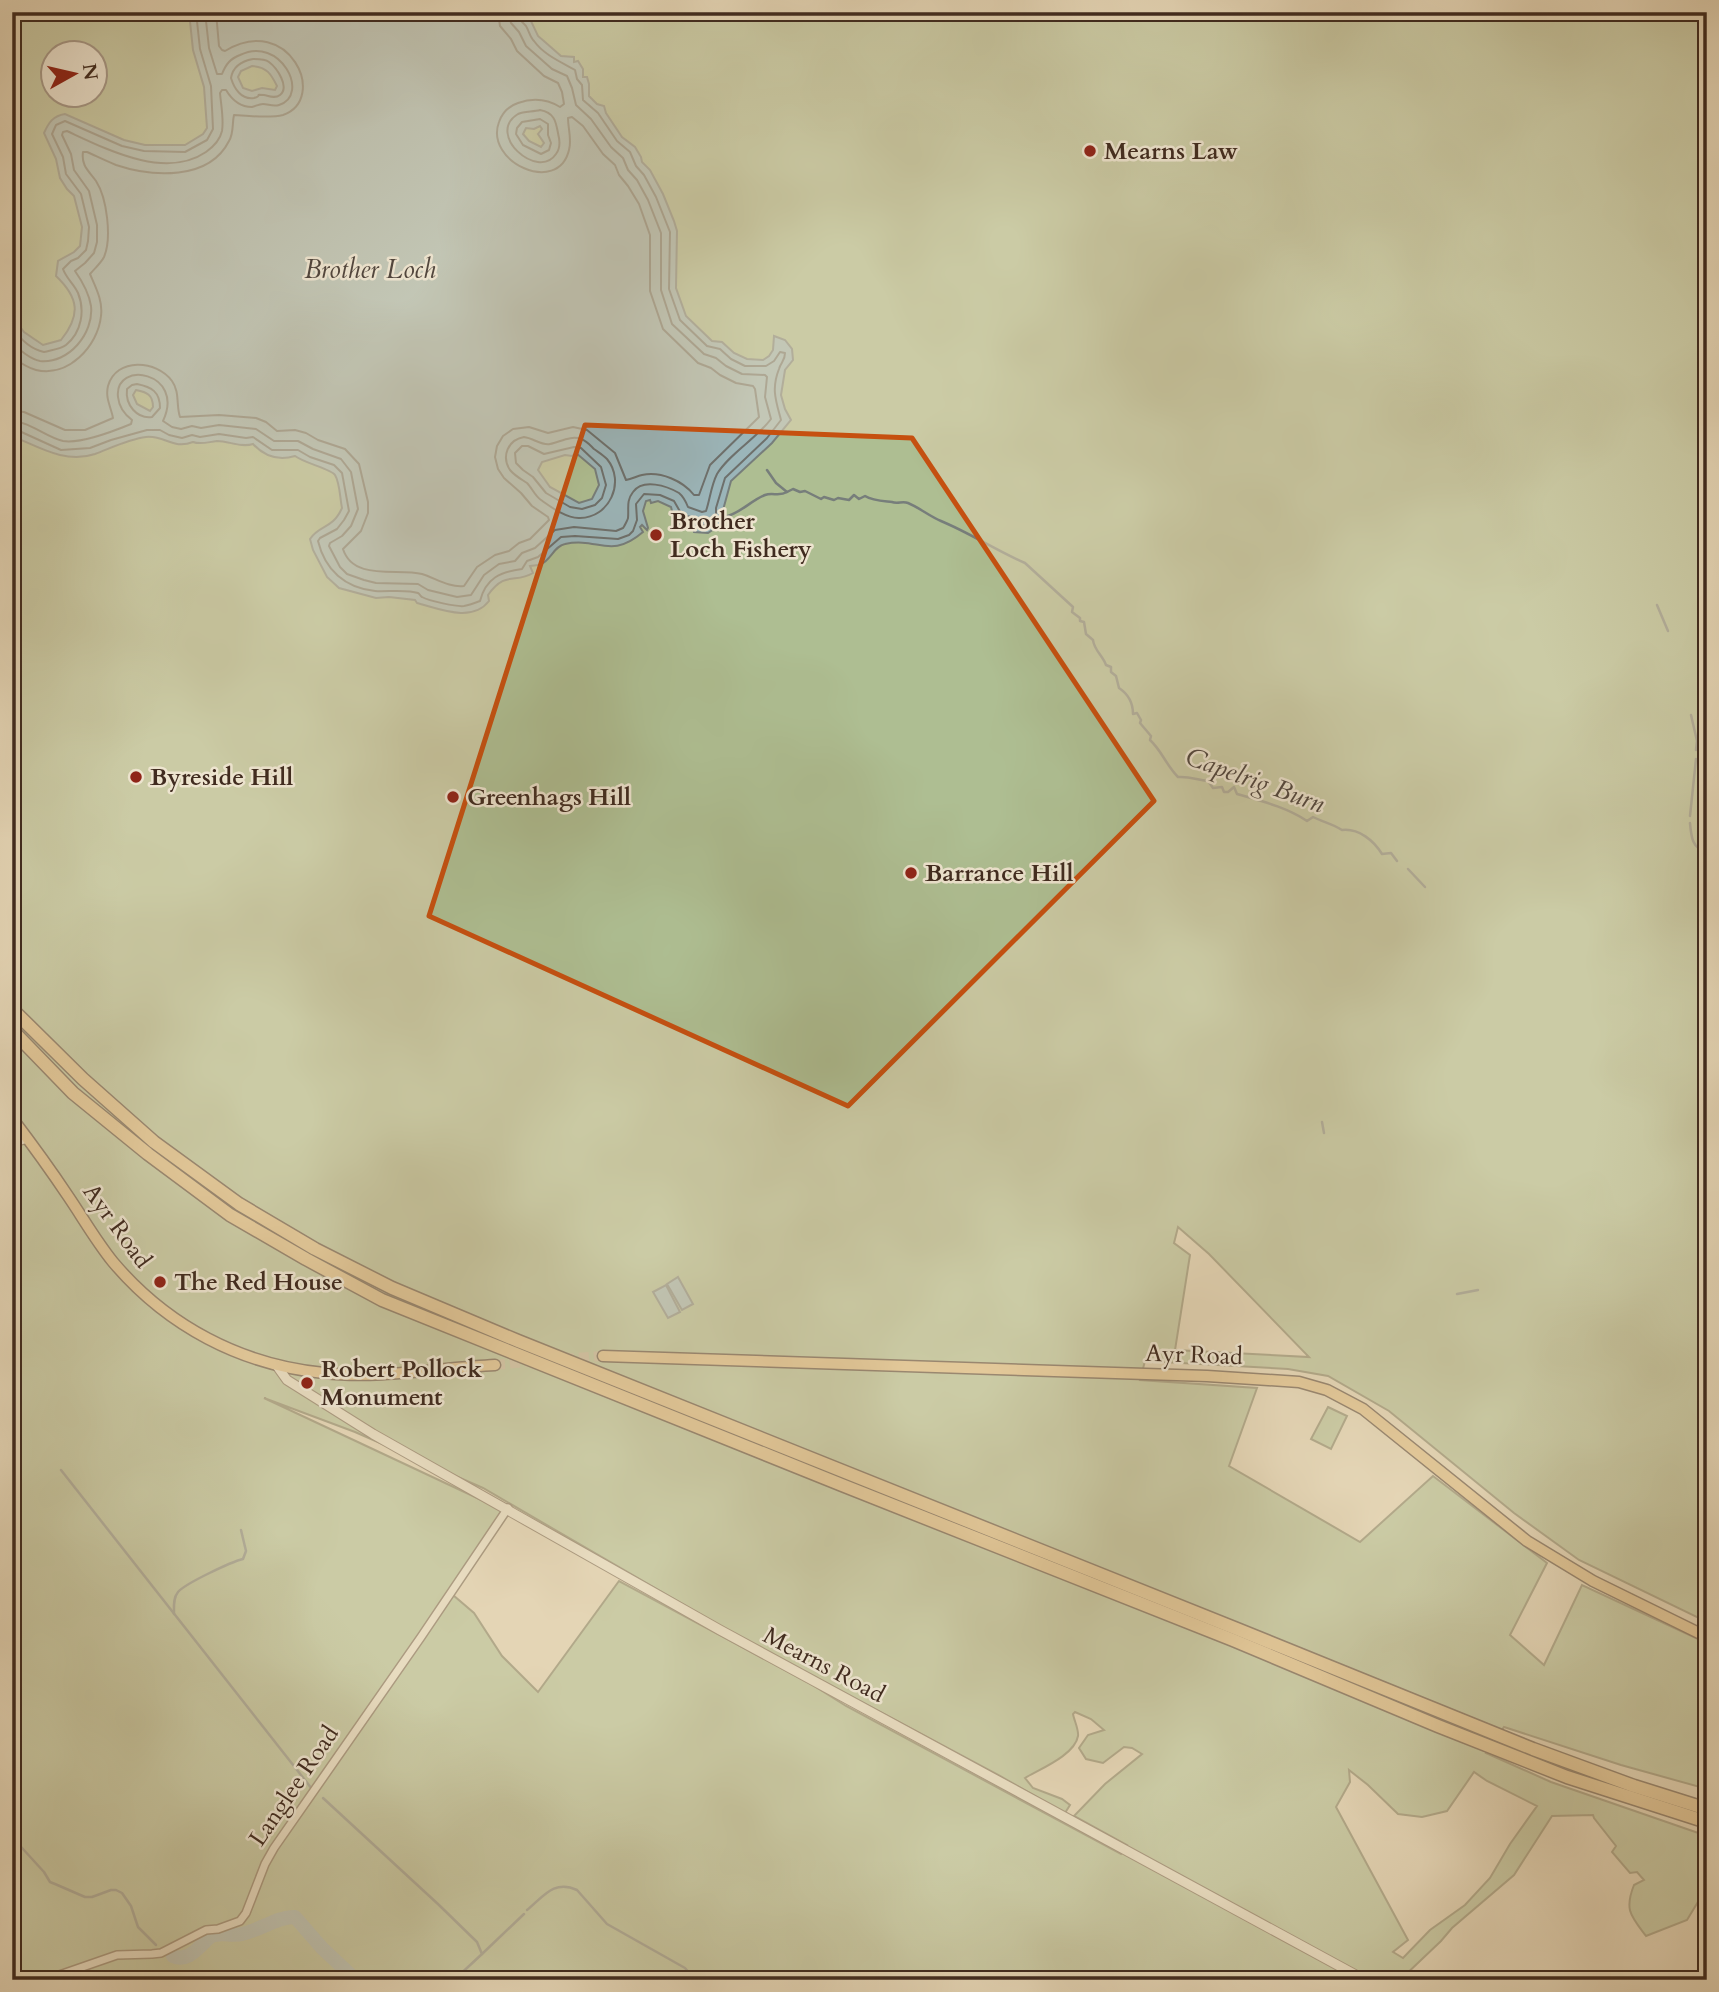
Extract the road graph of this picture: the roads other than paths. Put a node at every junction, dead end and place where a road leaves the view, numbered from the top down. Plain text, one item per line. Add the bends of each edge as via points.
1 (12, 1009) edge
2 (12, 1030) edge
3 (12, 1118) edge
4 (28, 1139) junction
5 (12, 1143) edge
6 (603, 1356) tunnel mouth
7 (495, 1364) tunnel mouth
8 (277, 1366) junction
9 (508, 1508) junction
10 (1707, 1637) edge
11 (1497, 1749) junction
12 (1586, 1769) junction
13 (1707, 1800) edge
14 (1707, 1809) edge
15 (1707, 1822) edge
16 (1707, 1831) edge
17 (12, 1976) edge
18 (29, 1980) edge
19 (45, 1980) edge
20 (1365, 1980) edge

1 - 12 highway via 82,1079 164,1150 239,1204 392,1288
2 - 11 highway via 74,1093 230,1215 382,1300
3 - 4 main road, Ayr Road
4 - 5 street
4 - 8 main road, Ayr Road via 137,1289 212,1342
6 - 10 main road, Ayr Road via 1300,1382 1363,1409 1527,1541 1593,1581
7 - 8 main road, Ayr Road via 360,1374
8 - 9 street, Mearns Road via 287,1380 373,1434
9 - 19 street, Langlee Road via 274,1848 240,1921 206,1930 161,1953 117,1955
9 - 20 street, Mearns Road via 720,1630
11 - 15 highway
11 - 16 highway via 1609,1798
12 - 13 highway
12 - 14 highway
17 - 18 street

